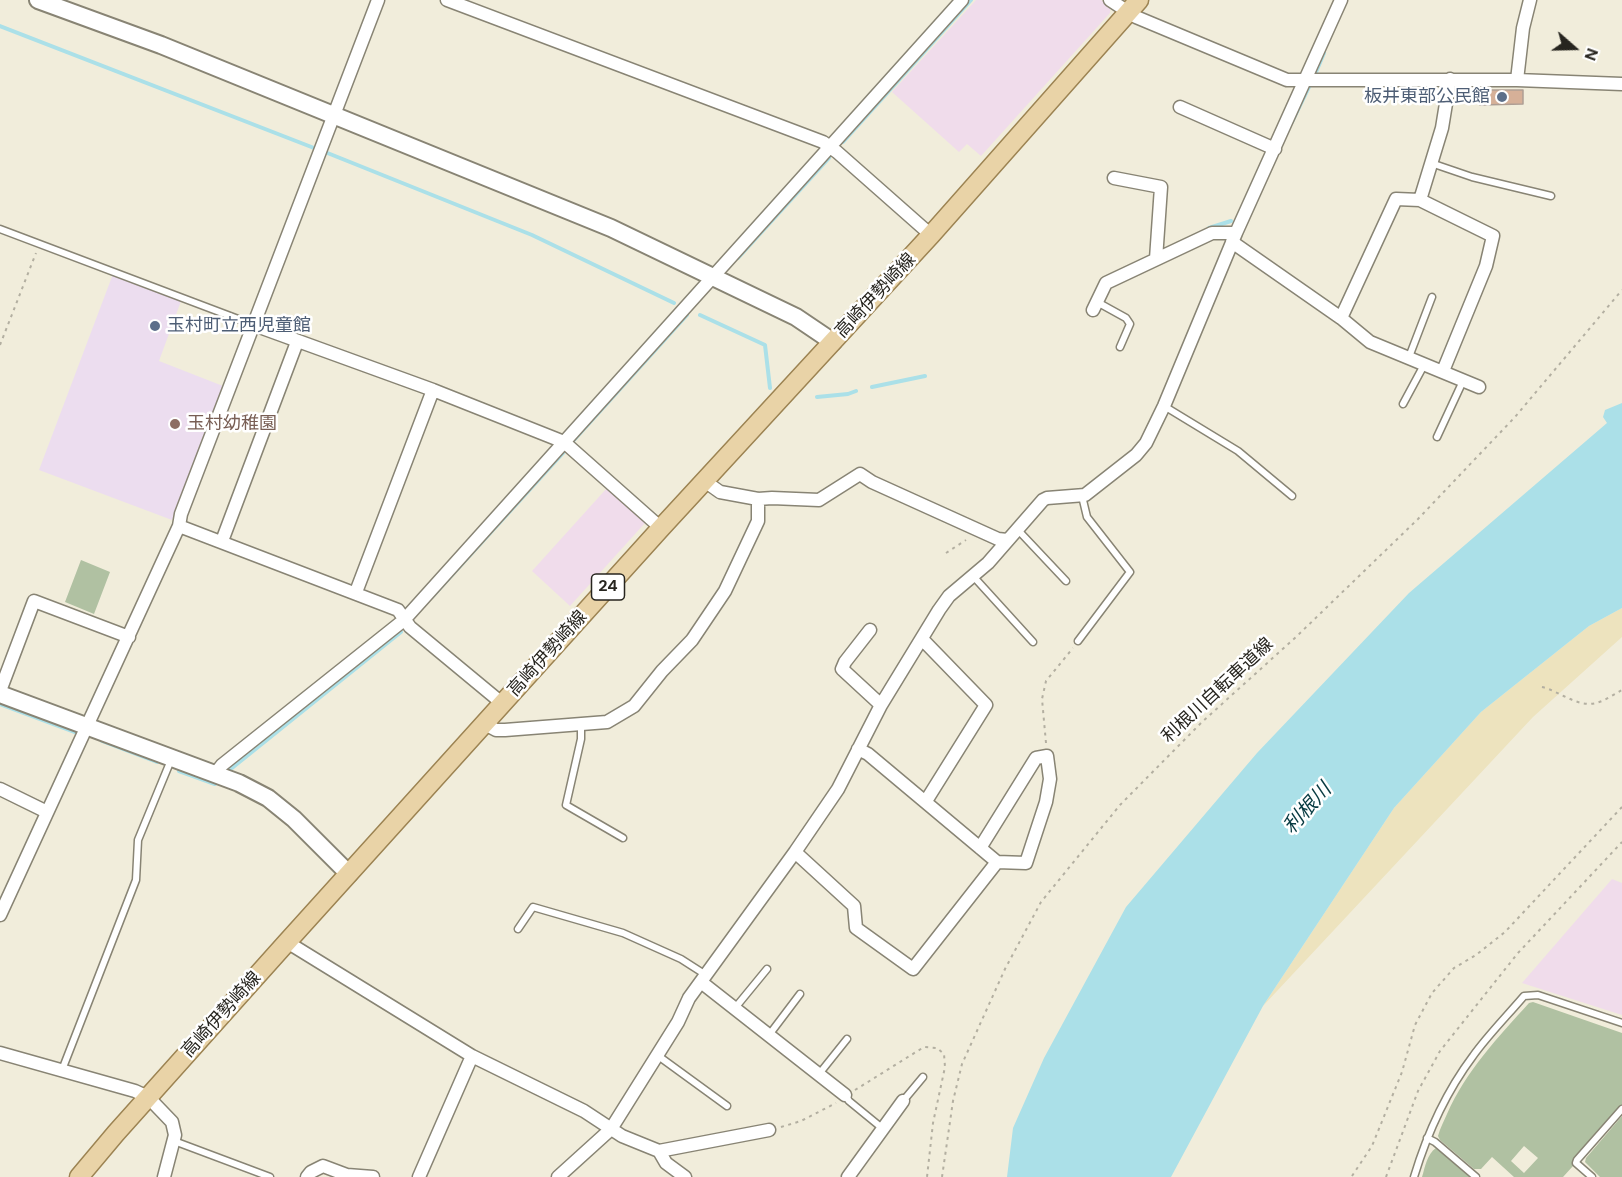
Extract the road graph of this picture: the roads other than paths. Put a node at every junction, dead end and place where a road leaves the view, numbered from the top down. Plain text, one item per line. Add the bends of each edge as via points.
1 (38, 0) edge
2 (378, 0) edge
3 (447, 0) edge
4 (962, 0) edge
5 (1110, 0) edge
6 (1341, 0) edge
7 (1530, 0) edge
8 (1134, 6) edge
9 (1450, 79) junction
10 (1517, 80) junction
11 (1306, 81) junction
12 (1622, 84) edge
13 (1180, 107) dead end
14 (334, 115) junction
15 (831, 147) junction
16 (1275, 149) junction
17 (1431, 163) junction
18 (1114, 178) dead end
19 (1551, 196) dead end
20 (1420, 200) junction
21 (0, 229) edge
22 (932, 235) junction
23 (1234, 237) junction
24 (1156, 259) junction
25 (714, 277) junction
26 (1432, 297) dead end
27 (1095, 306) joint
28 (1341, 318) junction
29 (254, 325) junction
30 (297, 342) junction
31 (833, 342) junction
32 (1120, 346) dead end
33 (1408, 358) junction
34 (1424, 364) junction
35 (1443, 370) junction
36 (1464, 380) junction
37 (1479, 387) dead end
38 (433, 390) junction
39 (1403, 404) dead end
40 (1164, 406) junction
41 (1437, 437) dead end
42 (564, 442) junction
43 (706, 483) junction
44 (1082, 496) junction
45 (1292, 496) dead end
46 (758, 500) junction
47 (179, 526) junction
48 (661, 528) junction
49 (1017, 529) junction
50 (1007, 540) junction
51 (222, 542) junction
52 (972, 576) junction
53 (1066, 580) dead end
54 (356, 592) junction
55 (404, 620) junction
56 (870, 630) dead end
57 (129, 637) junction
58 (922, 639) junction
59 (1078, 641) road end
60 (1033, 642) dead end
61 (0, 693) edge
62 (503, 704) junction
63 (881, 705) junction
64 (485, 724) junction
65 (580, 724) junction
66 (87, 727) junction
67 (858, 749) junction
68 (172, 757) junction
69 (215, 774) junction
70 (0, 789) edge
71 (926, 801) junction
72 (47, 812) junction
73 (623, 838) dead end
74 (980, 848) junction
75 (795, 852) junction
76 (997, 862) junction
77 (349, 874) junction
78 (0, 915) edge
79 (518, 929) dead end
80 (287, 942) junction
81 (766, 969) dead end
82 (704, 978) junction
83 (800, 994) dead end
84 (735, 1008) junction
85 (1622, 1023) edge
86 (768, 1035) junction
87 (847, 1039) dead end
88 (0, 1053) edge
89 (657, 1055) junction
90 (472, 1056) junction
91 (62, 1070) junction
92 (819, 1074) junction
93 (923, 1077) dead end
94 (845, 1095) joint
95 (148, 1096) junction
96 (903, 1101) joint
97 (727, 1106) dead end
98 (1622, 1109) edge
99 (882, 1128) junction
100 (611, 1129) junction
101 (769, 1130) road end
102 (1427, 1138) junction
103 (174, 1140) junction
104 (659, 1150) junction
105 (79, 1177) edge
106 (164, 1177) edge
107 (270, 1177) edge
108 (308, 1177) edge
109 (373, 1177) edge
110 (419, 1177) edge
111 (558, 1177) edge
112 (684, 1177) edge
113 (848, 1177) edge
114 (1414, 1177) edge
115 (1476, 1177) edge
116 (1592, 1177) edge

1 - 14 street
2 - 14 street
3 - 15 street
4 - 15 street
5 - 8 street
6 - 11 street
7 - 10 street
8 - 11 street via 1281,78
8 - 22 main road, 高崎伊勢崎線 / 24
9 - 10 street
9 - 11 street
9 - 17 street via 1442,128
10 - 12 street
11 - 16 street
13 - 16 street
14 - 25 street via 570,210
14 - 29 street
15 - 22 street
15 - 25 street
16 - 23 street
17 - 19 lane
17 - 20 street
18 - 24 street via 1161,187
20 - 28 street via 1396,199
20 - 35 street via 1493,236 1486,266
21 - 29 lane
22 - 31 main road, 高崎伊勢崎線 / 24
23 - 24 street via 1212,233
23 - 28 street
23 - 40 street
24 - 27 street via 1106,283
25 - 31 street via 796,317
25 - 42 street
26 - 33 lane
27 - 32 lane via 1126,318 1130,324
28 - 33 street via 1370,342
29 - 30 street
29 - 47 street
30 - 38 street
30 - 51 street
31 - 43 main road, 高崎伊勢崎線 / 24
33 - 34 street
34 - 35 street
34 - 39 lane
35 - 36 street
36 - 37 street
36 - 41 lane
38 - 42 street
38 - 54 street
40 - 44 street via 1142,449
40 - 45 lane via 1238,451
42 - 48 street
42 - 55 street
43 - 46 street via 720,492
43 - 48 main road, 高崎伊勢崎線 / 24
44 - 49 street via 1047,498
44 - 59 lane via 1087,518 1130,572
46 - 50 street via 819,500 860,474
46 - 65 street via 758,521 725,591 692,640 634,706 608,722
47 - 51 street
47 - 57 street
48 - 62 main road, 高崎伊勢崎線 / 24
49 - 50 street
49 - 53 lane
50 - 52 street
51 - 54 street
52 - 58 street via 949,596
52 - 60 lane
54 - 55 street via 398,610
55 - 62 street
55 - 69 street
56 - 63 street via 842,669
57 - 61 street via 34,601
57 - 66 street
58 - 63 street
58 - 71 street via 986,705
61 - 66 street
62 - 64 main road, 高崎伊勢崎線 / 24
63 - 67 street
64 - 65 street via 505,730
64 - 77 main road, 高崎伊勢崎線 / 24
65 - 73 lane via 566,805
66 - 68 street
66 - 72 street
67 - 71 street
67 - 75 street via 838,789
68 - 69 street
68 - 91 lane via 138,840 136,880
69 - 77 street via 268,798
70 - 72 street
71 - 74 street
72 - 78 street
74 - 76 street
74 - 76 street via 1036,758 1047,756 1050,779 1046,802 1026,862
75 - 76 street via 854,906 856,928 913,969
75 - 82 street
77 - 80 main road, 高崎伊勢崎線 / 24
79 - 82 lane via 533,907 623,933 681,959
80 - 90 street
80 - 95 main road, 高崎伊勢崎線 / 24
81 - 84 lane
82 - 84 street
82 - 89 street
83 - 86 lane
84 - 86 street
85 - 102 lane via 1538,995 1524,996 1472,1058
86 - 92 street
87 - 92 lane
88 - 91 street
89 - 97 lane
89 - 100 street
90 - 100 street via 584,1111
90 - 110 street
91 - 95 street
92 - 94 street
93 - 96 lane
94 - 99 lane
95 - 103 street via 172,1122
95 - 105 main road, 高崎伊勢崎線 / 24
96 - 99 street
98 - 116 lane via 1577,1160
99 - 113 street
100 - 104 street
100 - 111 street
101 - 104 street
102 - 114 lane
102 - 115 lane
103 - 106 street
103 - 107 lane
104 - 112 street via 666,1163
108 - 109 street via 310,1172 323,1167 347,1175

